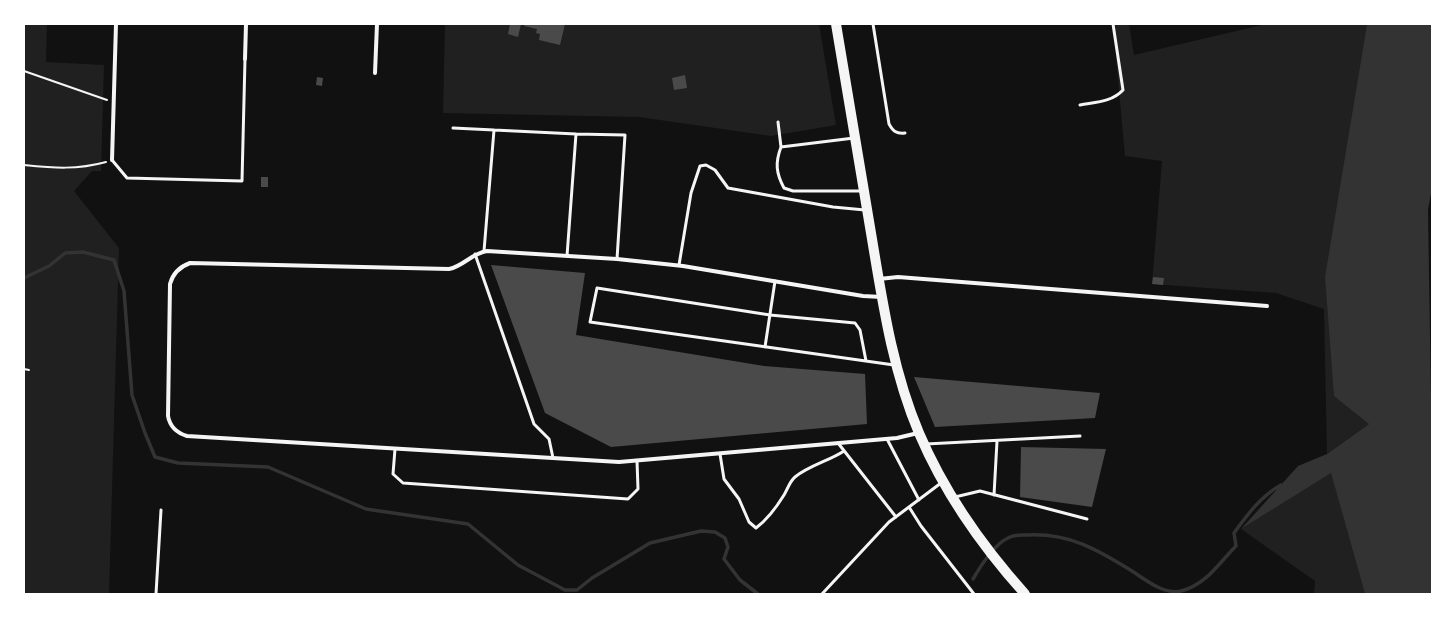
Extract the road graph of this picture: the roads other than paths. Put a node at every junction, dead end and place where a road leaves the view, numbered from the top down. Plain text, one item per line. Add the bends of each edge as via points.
1 (116, 24) edge
2 (246, 24) edge
3 (377, 24) edge
4 (836, 24) edge
5 (873, 24) edge
6 (1113, 24) edge
7 (246, 59) joint
8 (375, 73) dead end
9 (1080, 105) dead end
10 (778, 122) dead end
11 (453, 128) dead end
12 (494, 130) junction
13 (905, 133) dead end
14 (576, 134) junction
15 (855, 138) junction
16 (781, 147) junction
17 (112, 160) joint
18 (864, 191) junction
19 (867, 210) junction
20 (484, 251) junction
21 (475, 254) junction
22 (566, 256) junction
23 (617, 259) junction
24 (679, 265) junction
25 (879, 279) junction
26 (775, 281) junction
27 (882, 297) junction
28 (1266, 306) dead end
29 (770, 315) junction
30 (765, 347) junction
31 (866, 361) junction
32 (896, 365) junction
33 (919, 433) junction
34 (1080, 436) dead end
35 (887, 439) junction
36 (997, 441) junction
37 (838, 443) junction
38 (924, 444) junction
39 (394, 449) junction
40 (844, 451) junction
41 (720, 454) junction
42 (553, 458) junction
43 (637, 461) junction
44 (942, 482) junction
45 (994, 494) junction
46 (951, 498) junction
47 (919, 500) junction
48 (909, 507) junction
49 (161, 510) dead end
50 (896, 516) junction
51 (1087, 519) dead end
52 (156, 594) edge
53 (822, 594) edge
54 (974, 594) edge
55 (1025, 594) edge

1 - 17 street
2 - 7 street
3 - 8 street
4 - 15 main road
5 - 13 lane via 889,124 899,134
6 - 9 lane via 1123,90 1117,97
7 - 17 lane via 242,181 127,178
10 - 16 lane
11 - 12 lane
12 - 14 lane
12 - 20 lane
14 - 22 lane
14 - 23 lane via 625,136
15 - 16 lane
15 - 18 main road
16 - 18 lane via 776,159 779,178 784,188 794,191
18 - 19 main road
19 - 24 lane via 833,207 728,188 715,170 706,165 700,166 691,193
19 - 25 main road
20 - 21 street
20 - 22 street
21 - 39 street via 457,268 449,269 190,263 181,266 172,277 167,409 169,422 180,434
21 - 42 lane via 534,424 549,439
22 - 23 street
23 - 24 street
24 - 26 street
25 - 27 main road
25 - 28 street via 898,277
26 - 27 street
26 - 29 lane
27 - 32 main road
29 - 30 lane
29 - 30 lane via 596,288 590,322
29 - 31 lane via 855,323 860,330
30 - 31 lane
31 - 32 lane
32 - 33 main road
33 - 35 street
33 - 38 main road
34 - 36 lane
35 - 37 street
35 - 47 lane
36 - 38 lane
36 - 45 lane
37 - 40 lane
37 - 41 street
38 - 44 main road
39 - 42 street
39 - 43 lane via 393,474 404,483 628,499 638,488
40 - 41 lane via 794,478 766,521 756,528 749,522 739,499 724,479
40 - 50 lane
41 - 43 street
42 - 43 street
44 - 46 main road
44 - 47 lane
45 - 46 lane via 980,491
45 - 51 lane
46 - 55 main road via 983,545
47 - 48 lane
48 - 50 lane
48 - 54 lane
49 - 52 lane
50 - 53 lane

